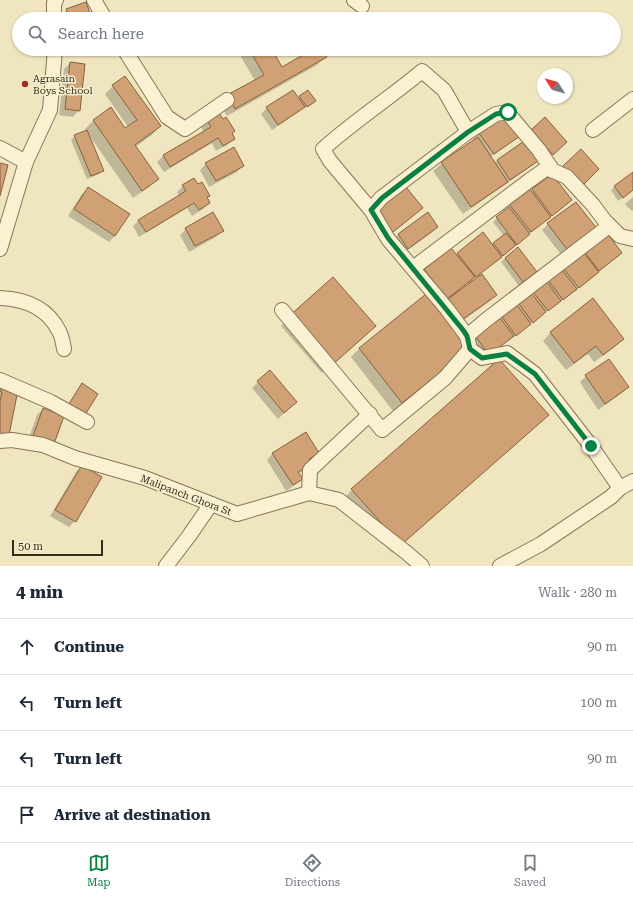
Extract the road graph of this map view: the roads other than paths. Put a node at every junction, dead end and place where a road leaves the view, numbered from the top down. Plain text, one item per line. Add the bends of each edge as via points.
1 (56, 0) edge
2 (94, 0) edge
3 (54, 12) edge
4 (102, 12) edge
5 (54, 56) edge
6 (128, 56) edge
7 (633, 99) edge
8 (226, 100) dead end
9 (593, 130) dead end
10 (468, 132) junction
11 (0, 148) edge
12 (26, 162) junction
13 (553, 171) junction
14 (371, 210) junction
15 (609, 226) junction
16 (633, 239) edge
17 (0, 249) edge
18 (413, 268) junction
19 (0, 298) edge
20 (282, 310) dead end
21 (468, 343) junction
22 (64, 349) dead end
23 (0, 380) edge
24 (370, 414) junction
25 (87, 422) dead end
26 (0, 441) edge
27 (633, 482) edge
28 (620, 488) junction
29 (309, 493) junction
30 (211, 504) junction
31 (503, 565) edge
32 (166, 566) edge
33 (422, 566) edge

1 - 3 street
2 - 4 street
5 - 12 street via 50,110
6 - 8 street via 167,117 185,130
7 - 9 street
10 - 13 street via 496,114 508,112
10 - 14 street via 382,198
10 - 14 street via 444,90 422,71 343,131 322,149
11 - 12 street
12 - 17 street
13 - 15 street via 567,177
13 - 18 street via 548,168 530,180
14 - 18 street via 388,238
15 - 16 street via 620,236
15 - 21 street via 486,320
18 - 21 street
19 - 22 street via 31,303 48,315 60,332
20 - 24 street
21 - 24 street via 445,378 382,430
21 - 28 street via 482,358 507,354 535,374
23 - 25 street via 52,402
24 - 29 street via 310,470
26 - 30 street, Malipanch Ghora St via 12,440 43,446 145,478
27 - 28 street
28 - 31 street via 611,497 547,540
29 - 30 street, Malipanch Ghora St via 237,514
29 - 33 street, Malipanch Ghora St via 339,500
30 - 32 street

